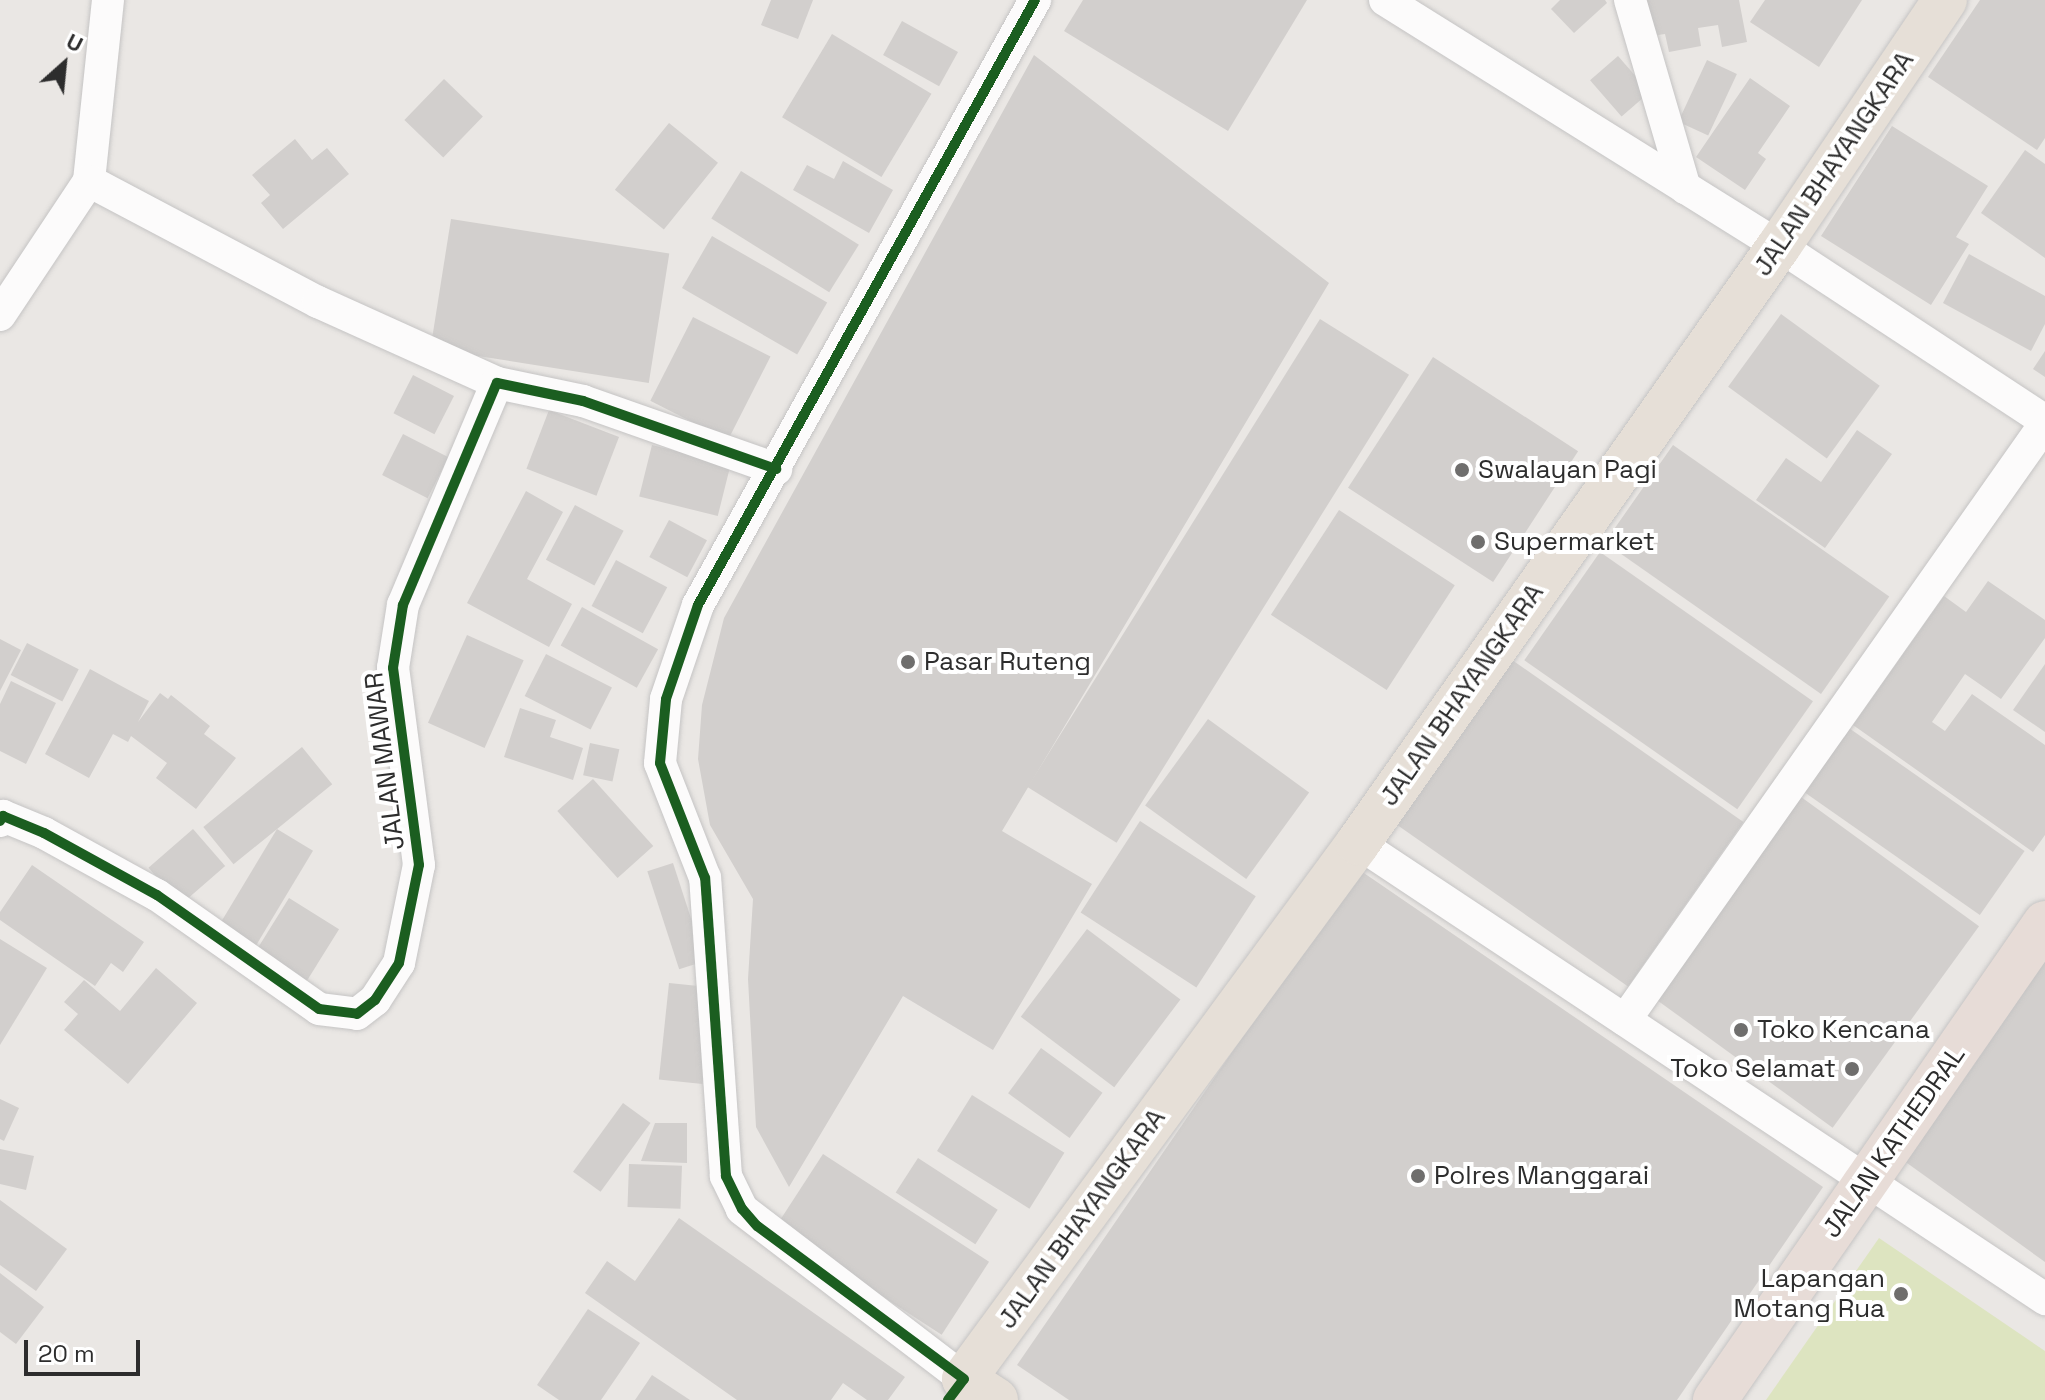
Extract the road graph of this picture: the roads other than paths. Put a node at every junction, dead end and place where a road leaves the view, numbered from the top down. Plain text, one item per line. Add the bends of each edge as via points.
1 (108, 0) edge
2 (1035, 0) edge
3 (1385, 0) edge
4 (1630, 0) edge
5 (1945, 0) edge
6 (89, 181) junction
7 (1685, 188) junction
8 (1779, 246) junction
9 (0, 315) edge
10 (497, 383) junction
11 (2045, 423) edge
12 (776, 469) junction
13 (1, 817) edge
14 (1358, 843) junction
15 (2045, 923) edge
16 (1625, 1020) junction
17 (1867, 1181) junction
18 (2045, 1299) edge
19 (980, 1390) edge
20 (1715, 1400) edge

1 - 6 street
2 - 12 street
3 - 7 street
4 - 7 street
5 - 8 main road, JALAN BHAYANGKARA
6 - 9 street
6 - 10 street via 318,302
7 - 8 street
8 - 11 street
8 - 14 main road, JALAN BHAYANGKARA
10 - 12 street via 583,401
10 - 13 street, JALAN MAWAR via 403,605 393,668 419,865 399,963 368,1008 357,1014 319,1009 157,895
11 - 16 street
12 - 19 street via 698,605 666,699 660,763 705,878 726,1176 757,1226
14 - 16 street
14 - 19 main road, JALAN BHAYANGKARA
15 - 17 highway, JALAN KATHEDRAL
16 - 17 street
17 - 18 street
17 - 20 highway, JALAN KATHEDRAL

